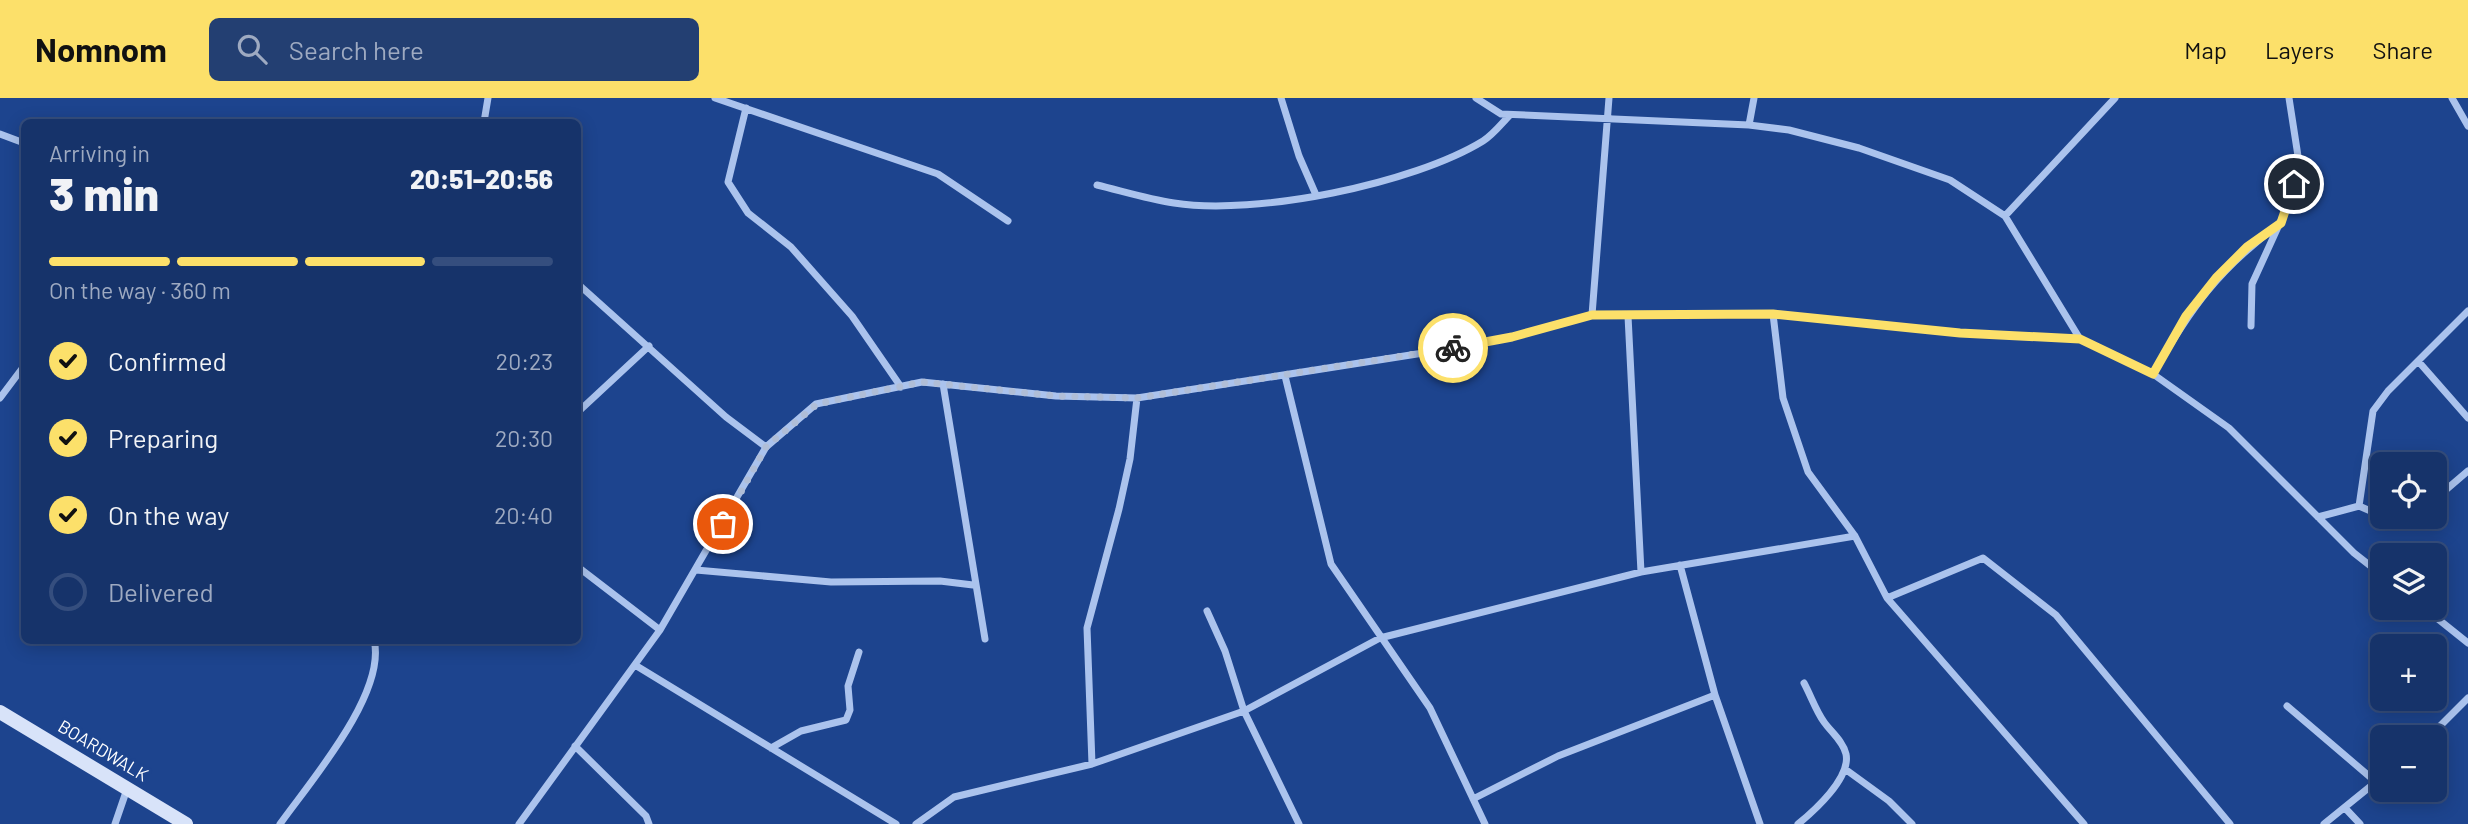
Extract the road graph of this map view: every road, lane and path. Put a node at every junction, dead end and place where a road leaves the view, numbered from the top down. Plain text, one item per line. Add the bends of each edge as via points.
1 (488, 98) edge
2 (715, 98) edge
3 (1281, 98) edge
4 (1476, 98) edge
5 (1609, 98) edge
6 (1754, 98) edge
7 (2115, 98) edge
8 (2289, 98) edge
9 (2452, 98) edge
10 (746, 108) junction
11 (1510, 115) junction
12 (484, 119) edge
13 (1608, 120) junction
14 (1749, 125) junction
15 (2468, 126) edge
16 (0, 134) edge
17 (21, 142) edge
18 (1097, 185) dead end
19 (1316, 195) junction
20 (2005, 216) junction
21 (1008, 220) dead end
22 (2281, 223) junction
23 (581, 287) edge
24 (2468, 311) edge
25 (1773, 314) junction
26 (1592, 315) junction
27 (1628, 316) junction
28 (2251, 326) dead end
29 (2080, 339) junction
30 (649, 346) junction
31 (2418, 361) junction
32 (2153, 374) junction
33 (1285, 376) junction
34 (21, 377) edge
35 (943, 384) junction
36 (901, 387) junction
37 (0, 398) edge
38 (1137, 398) junction
39 (581, 409) edge
40 (2468, 418) edge
41 (766, 447) junction
42 (2468, 471) edge
43 (2447, 489) edge
44 (2359, 506) junction
45 (2370, 511) edge
46 (2318, 517) junction
47 (1855, 536) junction
48 (1680, 565) junction
49 (2370, 566) edge
50 (581, 569) edge
51 (696, 570) junction
52 (1641, 572) junction
53 (973, 585) junction
54 (1887, 598) junction
55 (1207, 611) dead end
56 (2439, 620) edge
57 (660, 630) junction
58 (1380, 638) junction
59 (985, 639) dead end
60 (2468, 643) edge
61 (374, 644) edge
62 (859, 652) dead end
63 (635, 665) junction
64 (1804, 683) dead end
65 (1716, 695) junction
66 (2468, 698) edge
67 (2287, 706) dead end
68 (1244, 711) junction
69 (0, 712) edge
70 (2441, 725) edge
71 (575, 746) junction
72 (771, 748) junction
73 (1092, 764) junction
74 (1845, 769) junction
75 (2370, 772) edge
76 (2370, 787) edge
77 (127, 788) junction
78 (1473, 799) junction
79 (2345, 808) junction
80 (115, 824) edge
81 (186, 824) edge
82 (281, 824) edge
83 (519, 824) edge
84 (649, 824) edge
85 (896, 824) edge
86 (916, 824) edge
87 (1299, 824) edge
88 (1485, 824) edge
89 (1760, 824) edge
90 (1798, 824) edge
91 (1912, 824) edge
92 (2084, 824) edge
93 (2230, 824) edge
94 (2323, 824) edge
95 (2360, 824) edge

1 - 12 street
2 - 10 street
3 - 19 street
4 - 11 street
5 - 13 street
6 - 14 street
7 - 20 street
8 - 22 street via 2298,156 2290,203
9 - 15 street
10 - 21 street via 938,174
10 - 36 street via 728,182 748,213 791,247 852,316
11 - 13 street
11 - 19 street via 1486,139 1447,160
13 - 14 street
13 - 26 street
14 - 20 street via 1859,148 1950,180
16 - 17 street
18 - 19 street via 1176,204 1268,206
20 - 29 street
22 - 28 street via 2252,284
22 - 32 street via 2247,247 2216,278 2186,316
23 - 30 street
24 - 31 street
25 - 27 street
25 - 29 street via 1960,333
25 - 47 street via 1783,398 1808,472
26 - 27 street
26 - 33 street via 1512,337
27 - 52 street
29 - 32 street
30 - 39 street
30 - 41 street
31 - 40 street
31 - 44 street via 2373,411
32 - 46 street via 2229,428
33 - 38 street
33 - 58 street via 1331,564
34 - 37 street
35 - 36 street
35 - 38 street via 1056,396
35 - 53 street
36 - 41 street via 817,404
38 - 73 street via 1130,459 1087,628
41 - 51 street
42 - 43 street
44 - 45 street
44 - 46 street
46 - 49 street
47 - 48 street
47 - 54 street
48 - 52 street
48 - 65 street
50 - 57 street
51 - 53 street via 831,582
51 - 57 street
52 - 58 street
53 - 59 street
54 - 92 street
54 - 93 street via 1983,558 2056,615
55 - 68 street
56 - 60 street
57 - 63 street
58 - 68 street
58 - 78 street via 1430,708
61 - 82 street via 373,677 350,723
62 - 72 street via 848,686 846,720 801,731
63 - 71 street
63 - 72 street
64 - 74 street via 1846,754
65 - 78 street via 1558,756
65 - 89 street
66 - 70 street
67 - 75 street
68 - 73 street
68 - 87 street
69 - 77 street, BOARDWALK
71 - 83 street
71 - 84 street
72 - 85 street
73 - 86 street via 954,797
74 - 90 street via 1818,808
74 - 91 street
76 - 79 street
77 - 80 street
77 - 81 street, BOARDWALK
78 - 88 street
79 - 94 street
79 - 95 street

